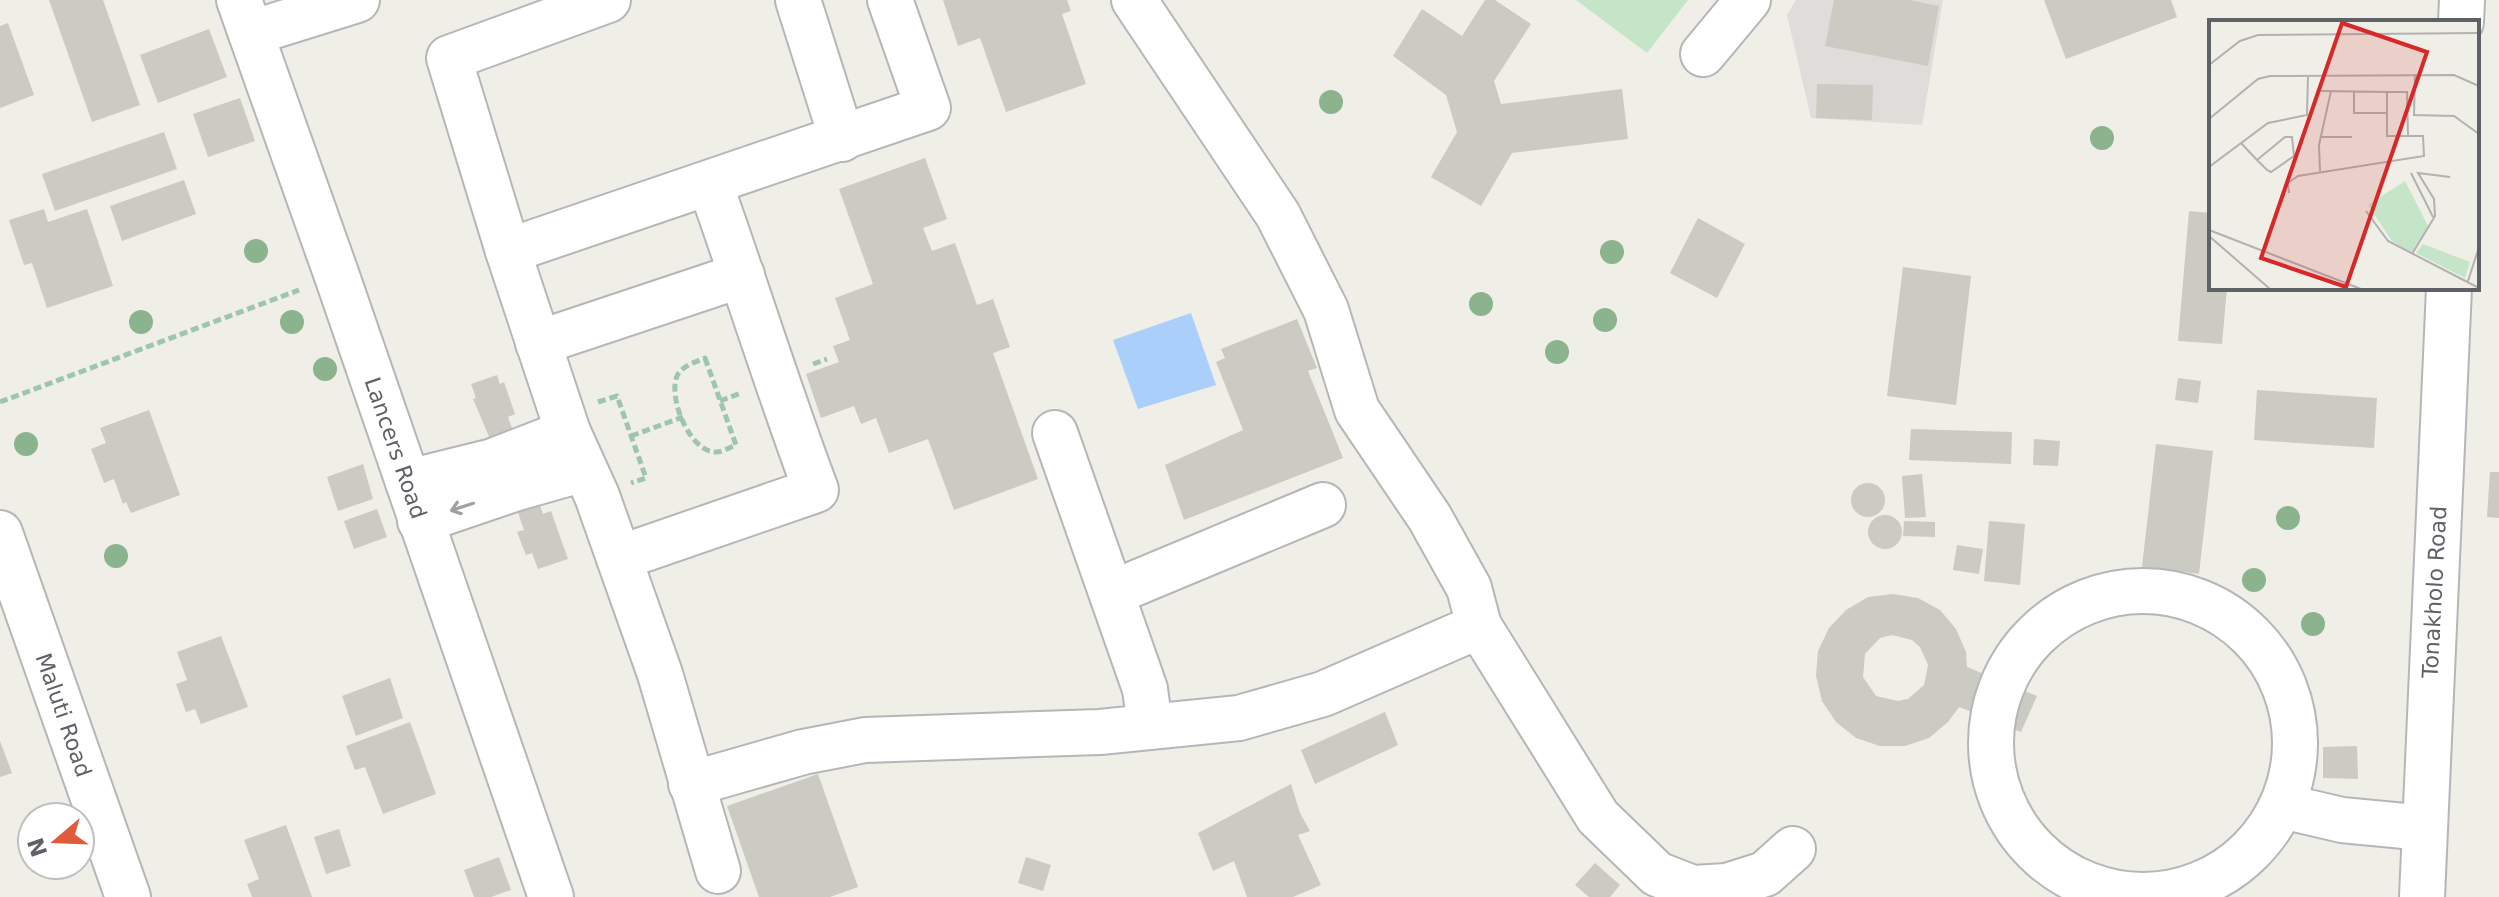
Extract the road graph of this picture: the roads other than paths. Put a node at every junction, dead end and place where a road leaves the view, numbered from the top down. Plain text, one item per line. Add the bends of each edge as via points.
1 (357, 0) edge
2 (608, 0) edge
3 (798, 0) edge
4 (890, 0) edge
5 (1134, 0) edge
6 (1748, 0) edge
7 (2462, 0) edge
8 (245, 17) edge
9 (2461, 20) edge
10 (1703, 54) dead end
11 (842, 139) junction
12 (710, 184) junction
13 (508, 251) junction
14 (742, 275) junction
15 (2449, 290) edge
16 (538, 343) junction
17 (1055, 433) dead end
18 (576, 450) junction
19 (414, 502) junction
20 (1323, 505) dead end
21 (0, 533) edge
22 (619, 558) junction
23 (1112, 593) junction
24 (1479, 626) junction
25 (1150, 727) junction
26 (691, 784) junction
27 (2282, 806) junction
28 (2425, 828) junction
29 (1793, 849) dead end
30 (718, 871) dead end
31 (128, 897) edge
32 (551, 897) edge
33 (2422, 897) edge

1 - 8 street
2 - 13 street via 449,58
3 - 11 street
4 - 11 street via 928,108
5 - 24 street via 1278,215 1326,310 1357,410 1430,518 1469,588
6 - 10 street
7 - 9 street
8 - 19 street, Lancers Road
11 - 12 street
12 - 13 street
12 - 14 street
13 - 16 street
14 - 16 street
14 - 22 street via 816,490
15 - 28 street, Tonakholo Road
16 - 18 street
17 - 23 street
18 - 19 street via 493,461
18 - 22 street
19 - 32 street, Lancers Road
20 - 23 street
21 - 31 street, Maluti Road
22 - 26 street
23 - 25 street via 1145,689
24 - 25 street via 1323,694 1239,718
24 - 29 street via 1598,817 1657,874 1693,888 1727,886 1765,874
25 - 26 street via 865,740
26 - 30 street
27 - 27 street via 2294,764 2289,705 2280,678 2256,641 2222,612 2168,593 2138,590 2095,597 2056,617 2024,646 2002,684 1992,723 1991,762 2002,800 2021,835 2049,863 2083,883 2147,895 2198,886 2232,867 2261,840
27 - 28 street via 2342,820
28 - 33 street, Tonakholo Road

